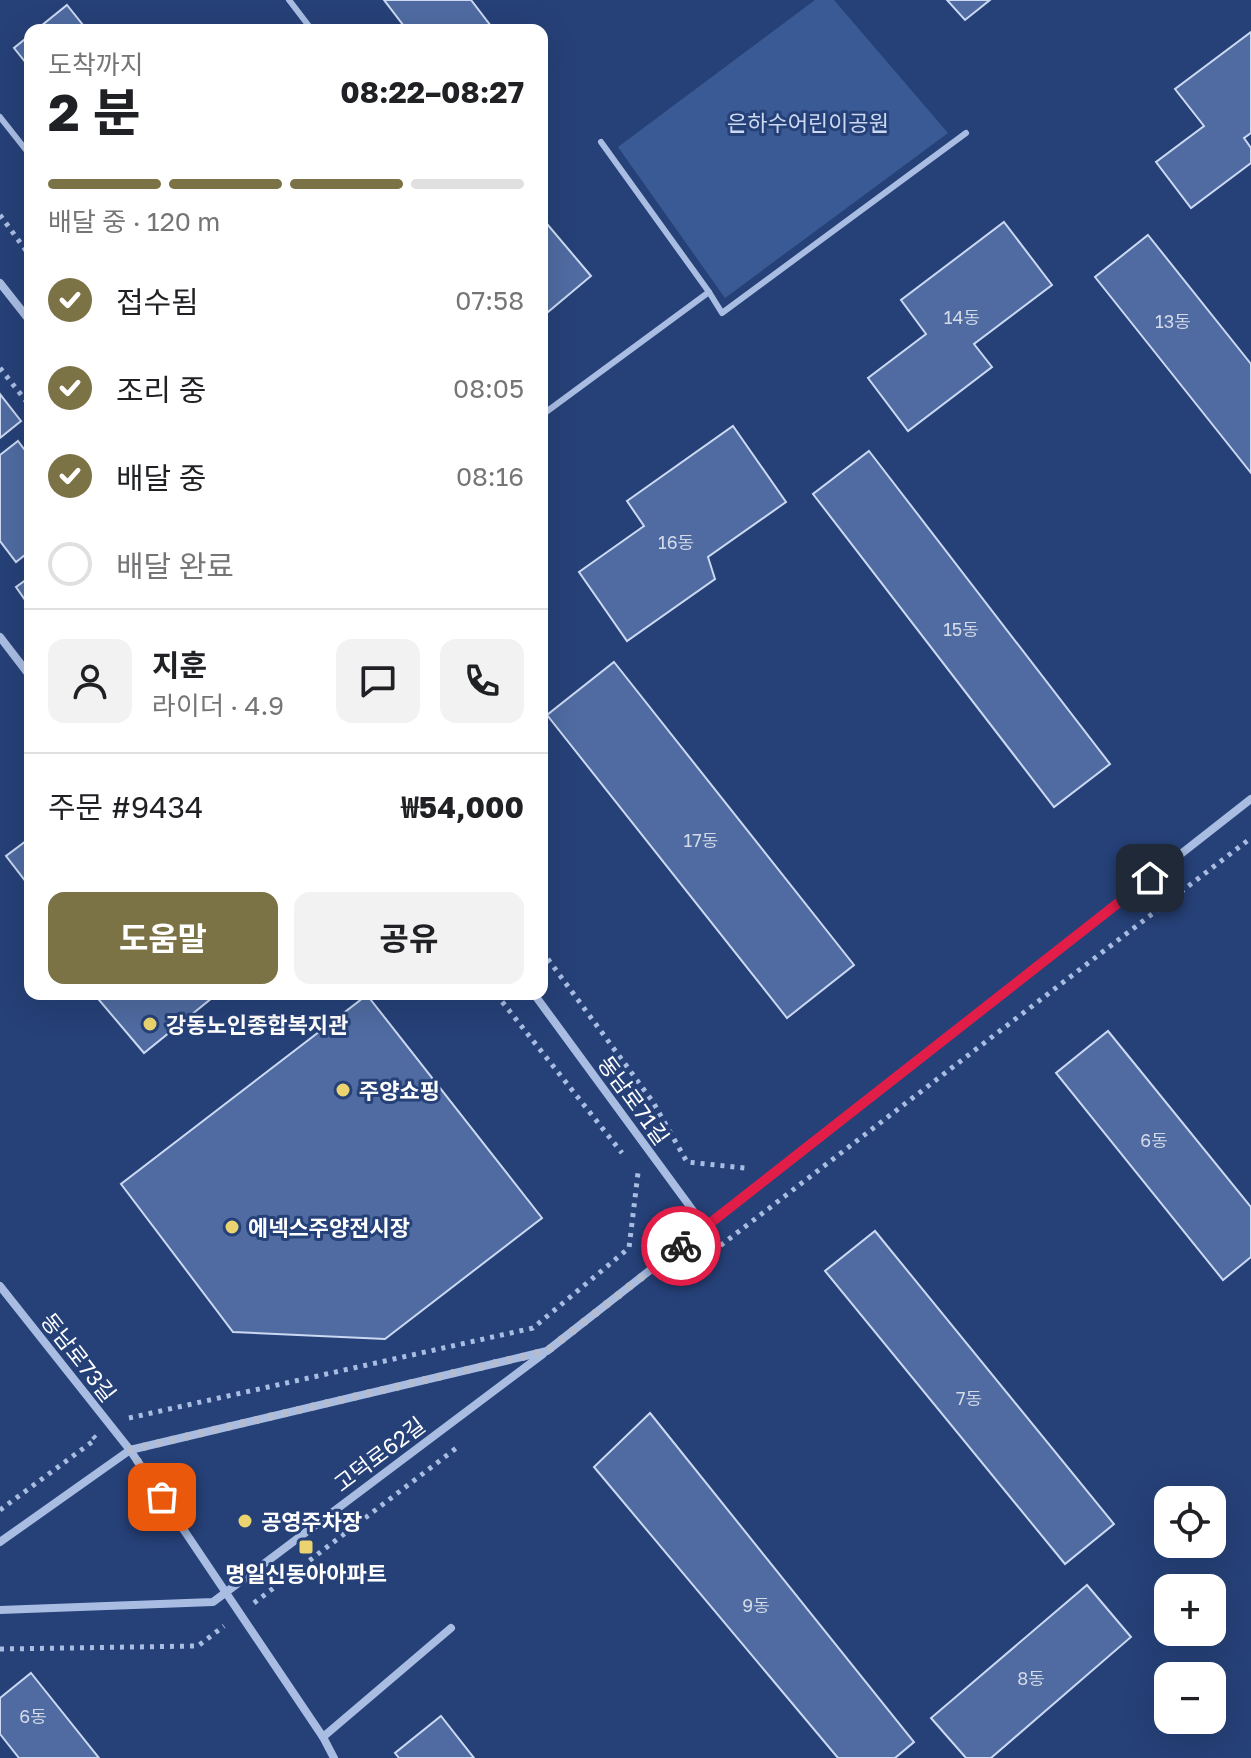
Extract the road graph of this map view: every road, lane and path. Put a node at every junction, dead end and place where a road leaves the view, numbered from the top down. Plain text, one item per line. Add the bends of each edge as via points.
1 (289, 0) edge
2 (307, 24) edge
3 (0, 117) edge
4 (966, 133) dead end
5 (601, 142) dead end
6 (24, 147) edge
7 (0, 215) edge
8 (24, 248) edge
9 (0, 283) edge
10 (709, 292) junction
11 (24, 313) edge
12 (0, 368) edge
13 (24, 398) edge
14 (548, 411) edge
15 (0, 637) edge
16 (24, 668) edge
17 (1251, 799) edge
18 (548, 959) edge
19 (501, 1000) edge
20 (538, 1000) edge
21 (756, 1160) dead end
22 (705, 1227) junction
23 (0, 1286) edge
24 (547, 1351) junction
25 (124, 1419) dead end
26 (86, 1427) dead end
27 (130, 1450) junction
28 (0, 1510) edge
29 (0, 1542) edge
30 (225, 1591) junction
31 (0, 1610) edge
32 (451, 1628) dead end
33 (323, 1737) junction
34 (334, 1758) edge

1 - 2 lane
3 - 6 lane
4 - 10 lane via 722,313
5 - 10 lane
7 - 8 path
9 - 11 street
10 - 14 lane
12 - 13 path
15 - 16 street
17 - 22 street, 고덕로62길
18 - 21 path via 653,1102 687,1162 744,1169
19 - 25 path via 639,1175 629,1248 533,1328
20 - 22 street, 동남로71길
22 - 24 street, 고덕로62길
23 - 27 street, 동남로73길
24 - 27 street, 고덕로62길
24 - 30 street, 고덕로62길
26 - 28 path via 96,1439
27 - 29 street, 고덕로62길
27 - 30 street, 동남로73길
30 - 31 street, 고덕로62길 via 213,1602
30 - 33 street, 동남로73길
32 - 33 street
33 - 34 street, 동남로73길

